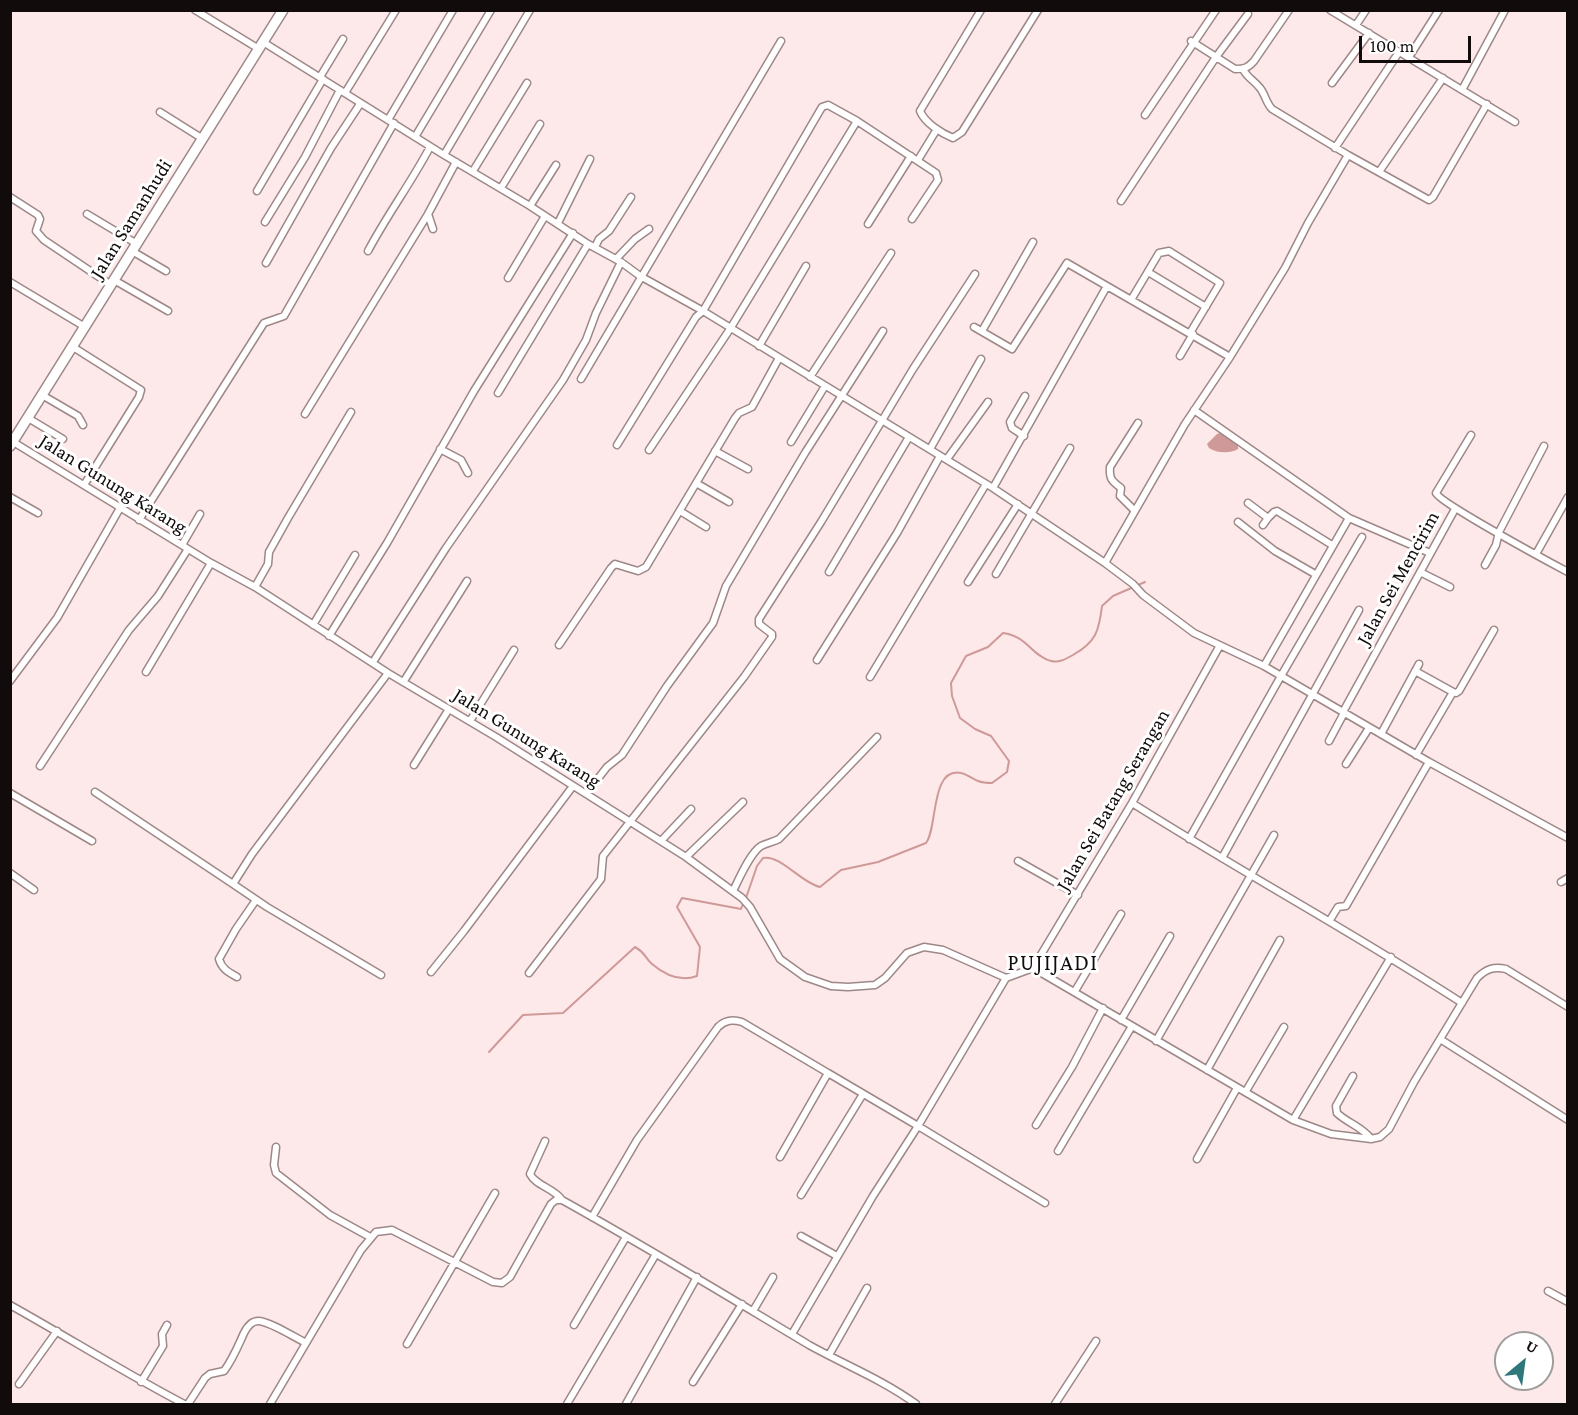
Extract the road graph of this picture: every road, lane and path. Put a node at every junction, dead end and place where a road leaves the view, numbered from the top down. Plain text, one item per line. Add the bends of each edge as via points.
1 (195, 10) edge
2 (283, 10) edge
3 (396, 10) edge
4 (453, 10) edge
5 (491, 10) edge
6 (530, 10) edge
7 (981, 10) edge
8 (1038, 10) edge
9 (1216, 10) edge
10 (1290, 10) edge
11 (1330, 10) edge
12 (1366, 10) edge
13 (1439, 10) edge
14 (1505, 10) edge
15 (1248, 14) dead end
16 (1356, 25) junction
17 (1369, 33) junction
18 (343, 39) dead end
19 (781, 41) dead end
20 (1192, 42) junction
21 (261, 45) junction
22 (1399, 52) junction
23 (1216, 57) junction
24 (1409, 57) junction
25 (1243, 69) junction
26 (321, 78) junction
27 (1443, 78) junction
28 (527, 83) dead end
29 (1332, 83) dead end
30 (1462, 90) junction
31 (343, 92) junction
32 (360, 104) junction
33 (1486, 104) junction
34 (160, 112) dead end
35 (1145, 115) dead end
36 (857, 121) junction
37 (391, 122) junction
38 (1515, 122) dead end
39 (540, 124) dead end
40 (937, 129) junction
41 (416, 137) junction
42 (203, 139) junction
43 (430, 147) junction
44 (1335, 148) junction
45 (444, 155) junction
46 (1348, 155) junction
47 (911, 156) junction
48 (590, 159) dead end
49 (918, 160) junction
50 (456, 162) junction
51 (556, 165) dead end
52 (474, 171) junction
53 (1379, 172) junction
54 (501, 188) junction
55 (257, 191) dead end
56 (10, 196) edge
57 (631, 197) dead end
58 (1121, 201) dead end
59 (530, 206) junction
60 (87, 214) dead end
61 (428, 214) junction
62 (544, 216) junction
63 (912, 219) dead end
64 (265, 222) dead end
65 (558, 224) junction
66 (868, 224) dead end
67 (434, 229) dead end
68 (649, 229) dead end
69 (573, 233) junction
70 (1032, 242) dead end
71 (588, 244) junction
72 (595, 247) junction
73 (135, 248) junction
74 (368, 251) dead end
75 (891, 253) dead end
76 (619, 261) junction
77 (266, 263) dead end
78 (806, 266) dead end
79 (166, 271) dead end
80 (1148, 272) junction
81 (975, 274) dead end
82 (640, 276) junction
83 (508, 278) dead end
84 (10, 282) edge
85 (113, 283) junction
86 (1107, 286) junction
87 (1131, 300) junction
88 (1206, 307) junction
89 (168, 311) dead end
90 (703, 311) junction
91 (85, 327) junction
92 (975, 327) dead end
93 (730, 329) junction
94 (883, 331) dead end
95 (982, 331) junction
96 (1192, 334) junction
97 (759, 346) junction
98 (73, 347) junction
99 (1180, 356) dead end
100 (1230, 357) junction
101 (779, 358) junction
102 (981, 359) dead end
103 (810, 377) junction
104 (581, 379) dead end
105 (825, 386) junction
106 (498, 393) dead end
107 (42, 395) junction
108 (842, 396) junction
109 (1025, 396) dead end
110 (988, 402) dead end
111 (1194, 410) junction
112 (351, 412) dead end
113 (304, 414) dead end
114 (28, 418) junction
115 (882, 421) junction
116 (1138, 423) dead end
117 (83, 425) dead end
118 (1470, 435) dead end
119 (1024, 436) junction
120 (909, 437) junction
121 (63, 439) dead end
122 (790, 442) dead end
123 (11, 443) edge
124 (617, 445) dead end
125 (1544, 446) dead end
126 (1070, 448) dead end
127 (440, 449) junction
128 (930, 449) junction
129 (649, 450) dead end
130 (715, 451) junction
131 (944, 458) junction
132 (748, 468) dead end
133 (468, 473) dead end
134 (696, 483) junction
135 (84, 484) junction
136 (986, 484) junction
137 (993, 488) junction
138 (10, 497) edge
139 (1568, 497) edge
140 (729, 502) dead end
141 (1248, 502) dead end
142 (1018, 504) junction
143 (120, 508) junction
144 (1455, 509) junction
145 (1134, 510) junction
146 (680, 511) junction
147 (38, 513) dead end
148 (1033, 513) junction
149 (200, 514) dead end
150 (1269, 518) junction
151 (1349, 518) junction
152 (138, 520) junction
153 (1238, 522) dead end
154 (1263, 525) dead end
155 (706, 527) dead end
156 (1499, 532) junction
157 (1362, 537) dead end
158 (182, 545) junction
159 (1332, 545) junction
160 (188, 549) junction
161 (1430, 553) junction
162 (1536, 554) junction
163 (355, 555) dead end
164 (211, 563) junction
165 (1105, 563) junction
166 (1485, 566) dead end
167 (829, 572) dead end
168 (1420, 572) junction
169 (1568, 572) edge
170 (996, 574) dead end
171 (1315, 574) junction
172 (467, 581) dead end
173 (968, 582) dead end
174 (255, 587) junction
175 (1450, 587) dead end
176 (1359, 610) dead end
177 (313, 625) junction
178 (1494, 630) dead end
179 (329, 636) junction
180 (559, 645) dead end
181 (1219, 647) junction
182 (514, 650) dead end
183 (817, 660) dead end
184 (373, 662) junction
185 (1264, 666) junction
186 (146, 672) dead end
187 (388, 673) junction
188 (1281, 676) junction
189 (870, 677) dead end
190 (10, 681) edge
191 (404, 681) junction
192 (1453, 692) junction
193 (1312, 695) junction
194 (449, 709) junction
195 (1343, 712) junction
196 (470, 721) junction
197 (1369, 728) junction
198 (1381, 734) junction
199 (878, 737) dead end
200 (1329, 741) dead end
201 (1416, 755) junction
202 (1429, 762) junction
203 (1346, 764) dead end
204 (414, 765) dead end
205 (40, 766) dead end
206 (573, 786) junction
207 (94, 792) dead end
208 (10, 794) edge
209 (586, 794) junction
210 (743, 802) dead end
211 (1132, 803) junction
212 (691, 809) dead end
213 (629, 820) junction
214 (1274, 835) dead end
215 (1568, 838) edge
216 (1189, 839) junction
217 (92, 841) dead end
218 (661, 841) junction
219 (686, 857) junction
220 (1222, 858) junction
221 (1018, 861) dead end
222 (10, 873) edge
223 (1251, 874) junction
224 (233, 884) junction
225 (34, 890) dead end
226 (733, 891) junction
227 (1077, 895) junction
228 (256, 900) junction
229 (1120, 914) dead end
230 (1330, 920) junction
231 (1170, 936) dead end
232 (1280, 940) dead end
233 (1391, 957) junction
234 (1033, 968) junction
235 (431, 972) dead end
236 (529, 973) dead end
237 (381, 975) dead end
238 (237, 977) dead end
239 (1006, 978) junction
240 (1075, 991) junction
241 (1462, 1003) junction
242 (1568, 1007) edge
243 (1102, 1008) junction
244 (1121, 1020) junction
245 (1132, 1026) junction
246 (1284, 1027) dead end
247 (1440, 1039) junction
248 (1156, 1041) junction
249 (1207, 1070) junction
250 (828, 1073) junction
251 (1353, 1076) dead end
252 (1237, 1088) junction
253 (1246, 1091) junction
254 (863, 1094) junction
255 (1293, 1120) junction
256 (1568, 1120) edge
257 (1036, 1125) dead end
258 (918, 1126) junction
259 (1371, 1139) junction
260 (545, 1141) dead end
261 (276, 1147) dead end
262 (1058, 1150) dead end
263 (780, 1157) dead end
264 (1197, 1159) dead end
265 (495, 1193) dead end
266 (801, 1195) dead end
267 (562, 1200) junction
268 (1045, 1203) dead end
269 (592, 1217) junction
270 (801, 1236) dead end
271 (370, 1237) junction
272 (626, 1237) junction
273 (656, 1254) junction
274 (837, 1256) junction
275 (454, 1261) junction
276 (697, 1277) junction
277 (773, 1277) dead end
278 (867, 1288) dead end
279 (1548, 1291) dead end
280 (1568, 1302) edge
281 (742, 1304) junction
282 (10, 1305) edge
283 (753, 1311) junction
284 (167, 1325) dead end
285 (574, 1325) dead end
286 (57, 1331) junction
287 (792, 1334) junction
288 (1096, 1341) dead end
289 (306, 1343) junction
290 (407, 1344) dead end
291 (829, 1355) junction
292 (141, 1382) junction
293 (693, 1382) dead end
294 (19, 1384) dead end
295 (186, 1404) edge
296 (270, 1404) edge
297 (567, 1404) edge
298 (626, 1404) edge
299 (916, 1404) edge
300 (1054, 1404) edge

1 - 21 street
2 - 21 street, Jalan Samanhudi
3 - 31 street
4 - 37 street
5 - 41 street
6 - 45 street
7 - 40 street via 920,109 923,118
8 - 40 street via 959,135 953,138
9 - 20 street
10 - 25 street via 1254,61
11 - 16 street
12 - 16 street
13 - 24 street
14 - 30 street
15 - 23 street
16 - 17 street
17 - 22 street
17 - 29 street
18 - 26 street
19 - 82 street
20 - 23 street
20 - 35 street
21 - 26 street
21 - 42 street, Jalan Samanhudi
22 - 24 street
22 - 44 street
23 - 25 street via 1235,69
23 - 58 street
24 - 27 street
25 - 44 street via 1246,77 1262,89 1272,109
26 - 31 street
26 - 55 street
27 - 30 street
27 - 53 street
28 - 52 street
30 - 33 street
31 - 32 street
31 - 64 street
32 - 37 street
32 - 77 street
33 - 38 street
33 - 53 street via 1429,200
34 - 42 street
36 - 47 street
36 - 90 street via 828,105 822,107
36 - 93 street
37 - 41 street
37 - 152 street via 284,316 264,323
39 - 54 street
40 - 49 street
41 - 43 street
42 - 73 street, Jalan Samanhudi
43 - 45 street
43 - 74 street
44 - 46 street
45 - 50 street
46 - 53 street
46 - 100 street
47 - 49 street
47 - 66 street
48 - 65 street
49 - 63 street via 936,173 938,180
50 - 52 street
50 - 61 street
51 - 59 street
52 - 54 street
54 - 59 street
56 - 85 street via 38,215 38,235
57 - 72 street
59 - 62 street
60 - 73 street
61 - 67 street
61 - 113 street
62 - 65 street
62 - 83 street
65 - 69 street
68 - 76 street via 635,239
69 - 71 street
69 - 127 street
70 - 95 street
71 - 72 street
71 - 106 street
72 - 76 street
73 - 79 street
73 - 85 street, Jalan Samanhudi
75 - 103 street
76 - 82 street
76 - 184 street via 586,339 563,380 446,548
78 - 97 street
80 - 87 street
80 - 88 street
80 - 88 street via 1159,253 1169,251 1220,283
81 - 115 street
82 - 90 street
82 - 104 street
84 - 91 street
85 - 89 street
85 - 91 street, Jalan Samanhudi
86 - 87 street
86 - 95 street via 1067,263 1012,349
86 - 119 street
87 - 96 street
88 - 96 street
90 - 93 street
90 - 124 street
91 - 98 street, Jalan Samanhudi
92 - 95 street
93 - 97 street
93 - 129 street
94 - 108 street
96 - 99 street
96 - 100 street
97 - 101 street
98 - 107 street, Jalan Samanhudi
98 - 135 street via 141,390
100 - 111 street
101 - 103 street
101 - 130 street via 752,407 739,413
102 - 128 street
103 - 105 street
105 - 108 street
105 - 122 street
107 - 114 street, Jalan Samanhudi
107 - 117 street via 78,416
108 - 115 street
108 - 209 street via 726,586 713,623 622,754
109 - 119 street via 1010,422
110 - 131 street
111 - 145 street
111 - 151 street
112 - 174 street via 269,552 268,564
114 - 121 street
114 - 123 street, Jalan Samanhudi
115 - 120 street
115 - 213 street via 759,619 772,637
116 - 145 street via 1110,467 1109,476
118 - 144 street via 1436,493
119 - 137 street
120 - 128 street
120 - 167 street
123 - 135 street, Jalan Gunung Karang
125 - 156 street
126 - 148 street
127 - 133 street via 461,460
127 - 179 street
128 - 131 street
130 - 132 street
130 - 134 street
131 - 136 street
131 - 183 street
134 - 140 street
134 - 146 street
135 - 143 street, Jalan Gunung Karang
136 - 137 street
136 - 189 street
137 - 142 street
138 - 147 street
139 - 162 street
141 - 150 street
142 - 148 street
142 - 173 street
143 - 152 street, Jalan Gunung Karang
143 - 190 street via 57,618
144 - 156 street, Jalan Sei Mencirim
144 - 161 street, Jalan Sei Mencirim
145 - 165 street
146 - 155 street
146 - 180 street via 646,567 638,571 615,564 611,568
148 - 165 street
148 - 170 street
149 - 158 street
150 - 154 street
150 - 159 street via 1277,511
151 - 159 street
151 - 161 street
152 - 158 street, Jalan Gunung Karang
153 - 171 street via 1275,551
156 - 162 street, Jalan Sei Mencirim
156 - 166 street
157 - 188 street
158 - 160 street, Jalan Gunung Karang
159 - 171 street
160 - 164 street, Jalan Gunung Karang
160 - 205 street via 158,596 129,630
161 - 168 street, Jalan Sei Mencirim
162 - 169 street, Jalan Sei Mencirim
163 - 177 street
164 - 174 street, Jalan Gunung Karang
164 - 186 street
165 - 181 street via 1178,622
168 - 175 street
168 - 195 street, Jalan Sei Mencirim
171 - 185 street
172 - 191 street
174 - 177 street, Jalan Gunung Karang
176 - 193 street
177 - 179 street, Jalan Gunung Karang
178 - 192 street via 1459,691
179 - 184 street, Jalan Gunung Karang
181 - 185 street
181 - 211 street, Jalan Sei Batang Serangan
182 - 196 street
184 - 187 street, Jalan Gunung Karang
185 - 188 street
187 - 191 street, Jalan Gunung Karang
187 - 224 street
188 - 193 street
188 - 216 street
191 - 194 street, Jalan Gunung Karang
192 - 198 street via 1417,667
192 - 201 street
193 - 195 street
193 - 220 street
194 - 196 street, Jalan Gunung Karang
194 - 204 street
195 - 197 street
195 - 200 street, Jalan Sei Mencirim
196 - 206 street, Jalan Gunung Karang
197 - 198 street
197 - 203 street
198 - 201 street
199 - 226 street via 779,838 754,853
201 - 202 street
202 - 215 street
202 - 230 street via 1346,906 1338,907
206 - 209 street, Jalan Gunung Karang
206 - 235 street
207 - 224 street
208 - 217 street
209 - 213 street, Jalan Gunung Karang
210 - 219 street
211 - 216 street
211 - 227 street, Jalan Sei Batang Serangan
212 - 218 street
213 - 218 street, Jalan Gunung Karang
213 - 236 street via 603,856 601,879
214 - 223 street
216 - 220 street
218 - 219 street, Jalan Gunung Karang
219 - 226 street, Jalan Gunung Karang
220 - 223 street
221 - 227 street
222 - 225 street
223 - 230 street
223 - 248 street
224 - 228 street
226 - 239 street, Jalan Gunung Karang via 750,907 780,958 818,982 848,987 875,985 907,953 924,947 943,950
227 - 234 street, Jalan Sei Batang Serangan
228 - 237 street
228 - 238 street via 219,959 225,970
229 - 240 street
230 - 233 street
231 - 244 street
232 - 249 street
233 - 241 street
233 - 255 street
234 - 239 street
234 - 240 street
239 - 258 street
240 - 243 street
241 - 242 street via 1484,972 1498,967
241 - 247 street
243 - 244 street
243 - 257 street
244 - 245 street
245 - 248 street
245 - 262 street
246 - 253 street
247 - 256 street
247 - 259 street via 1389,1129
248 - 249 street
249 - 252 street
250 - 254 street
250 - 263 street
250 - 269 street via 742,1022 723,1022 637,1140
251 - 259 street via 1336,1109
252 - 253 street
252 - 264 street
253 - 255 street
254 - 258 street
254 - 266 street
255 - 259 street via 1331,1134
258 - 268 street
258 - 274 street
260 - 267 street via 530,1174
261 - 271 street via 276,1173 330,1215
265 - 275 street
267 - 269 street
267 - 275 street via 551,1204 505,1281 493,1282
269 - 272 street
270 - 274 street
271 - 275 street via 381,1230 392,1230
271 - 289 street
272 - 273 street
272 - 285 street
273 - 276 street
273 - 297 street
274 - 287 street
275 - 290 street
276 - 281 street
276 - 298 street
277 - 283 street
278 - 291 street
279 - 280 street
281 - 283 street
281 - 293 street
282 - 286 street
283 - 287 street
284 - 292 street via 162,1334 163,1346
286 - 292 street
286 - 294 street
287 - 291 street
288 - 300 street
289 - 295 street via 269,1324 254,1321 245,1330 224,1371 205,1378
289 - 296 street
291 - 299 street
292 - 295 street

